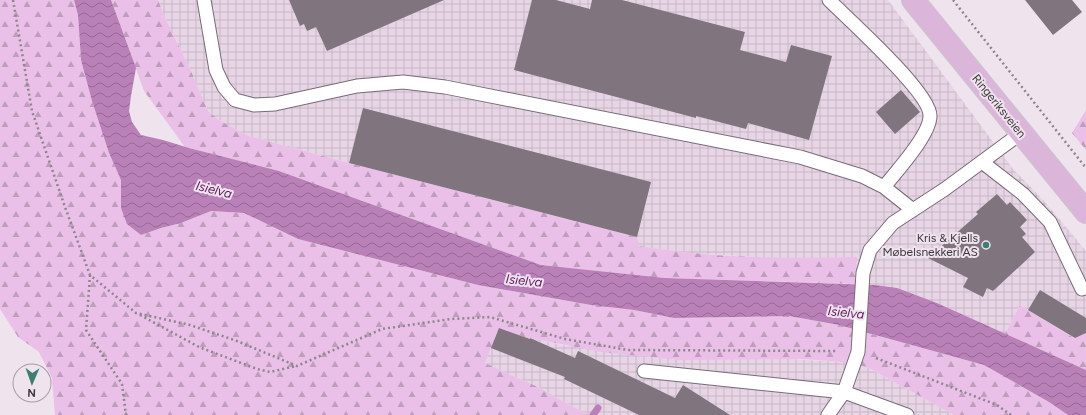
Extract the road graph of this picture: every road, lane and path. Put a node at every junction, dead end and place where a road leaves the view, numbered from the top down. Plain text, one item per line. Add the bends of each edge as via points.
1 (13, 0) edge
2 (204, 0) edge
3 (829, 0) edge
4 (913, 0) edge
5 (953, 0) edge
6 (1020, 133) junction
7 (982, 162) junction
8 (1086, 168) edge
9 (884, 187) junction
10 (913, 210) junction
11 (1086, 212) edge
12 (90, 275) junction
13 (1082, 289) dead end
14 (136, 313) junction
15 (858, 352) junction
16 (297, 366) junction
17 (644, 371) dead end
18 (844, 392) junction
19 (126, 415) edge
20 (828, 415) edge
21 (907, 415) edge
22 (1011, 415) edge

1 - 12 path via 32,111
2 - 9 lane via 216,70 235,100 254,105 275,104 357,86 403,82 446,87 800,157 862,176
3 - 9 lane via 908,78 926,102 930,116 924,136
4 - 6 main road, Ringeriksveien
5 - 8 path
6 - 7 lane
6 - 11 main road, Ringeriksveien
7 - 10 lane
7 - 13 lane via 1023,194 1050,222
9 - 10 lane
10 - 15 lane via 893,223 870,250 863,273
12 - 14 path
12 - 19 path via 86,330 122,384
14 - 16 path via 190,325 238,341
14 - 16 path via 199,347 244,364 270,372
15 - 16 path via 628,350 565,338 490,317 451,319 382,329
15 - 18 lane
15 - 22 path via 997,405
17 - 18 lane
18 - 20 lane
18 - 21 lane

